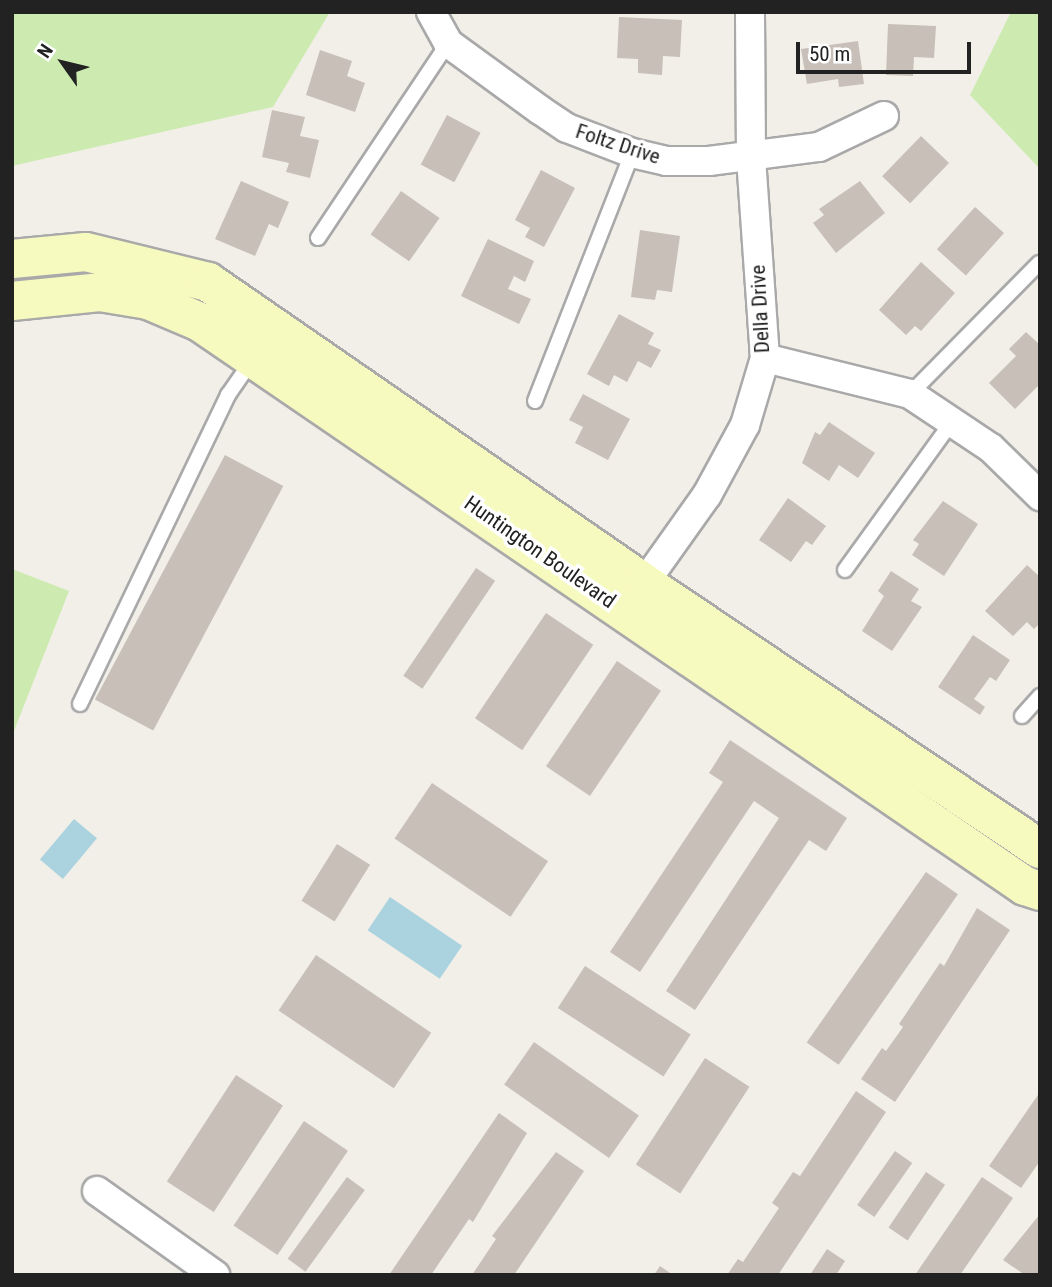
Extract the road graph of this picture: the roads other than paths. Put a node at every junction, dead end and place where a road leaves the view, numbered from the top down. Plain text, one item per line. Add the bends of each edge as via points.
1 (431, 12) edge
2 (750, 12) edge
3 (448, 43) junction
4 (884, 116) dead end
5 (632, 153) junction
6 (751, 157) junction
7 (318, 238) dead end
8 (12, 259) edge
9 (1039, 263) edge
10 (12, 301) edge
11 (254, 358) junction
12 (765, 358) junction
13 (910, 394) junction
14 (535, 401) dead end
15 (951, 423) junction
16 (1040, 496) edge
17 (845, 570) dead end
18 (634, 597) junction
19 (1040, 696) edge
20 (80, 704) dead end
21 (1022, 716) dead end
22 (1040, 849) edge
23 (1040, 891) edge
24 (97, 1191) dead end
25 (215, 1275) edge

1 - 3 street, Foltz Drive
2 - 6 street, Della Drive
3 - 5 street, Foltz Drive via 567,128
3 - 7 lane
4 - 6 street, Foltz Drive via 819,147
5 - 6 street, Foltz Drive via 666,161
5 - 14 lane
6 - 12 street, Della Drive
8 - 18 street, Huntington Boulevard via 86,252 208,282
9 - 13 lane
10 - 11 street, Huntington Boulevard via 100,292 148,300 200,322
11 - 18 street, Huntington Boulevard
11 - 20 lane via 228,395
12 - 13 street
12 - 18 street, Della Drive via 738,437 707,495
13 - 15 street
15 - 16 street via 991,448
15 - 17 lane
18 - 22 street, Huntington Boulevard
18 - 23 street, Huntington Boulevard via 1025,886
19 - 21 lane
24 - 25 street

